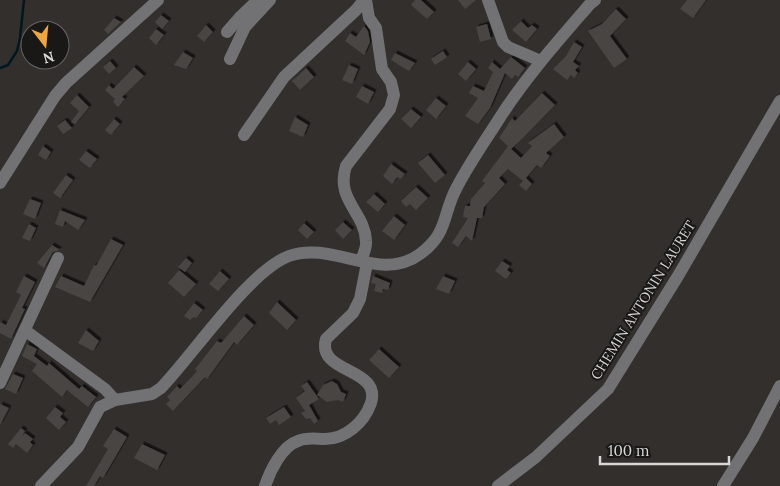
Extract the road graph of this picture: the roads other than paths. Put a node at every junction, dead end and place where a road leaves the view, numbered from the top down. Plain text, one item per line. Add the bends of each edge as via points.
1 (158, 0) edge
2 (258, 0) edge
3 (270, 0) edge
4 (365, 0) edge
5 (488, 0) edge
6 (595, 0) edge
7 (227, 32) dead end
8 (230, 59) dead end
9 (541, 61) junction
10 (780, 101) edge
11 (244, 135) dead end
12 (0, 183) edge
13 (58, 258) dead end
14 (364, 262) junction
15 (26, 331) junction
16 (0, 383) edge
17 (780, 386) edge
18 (115, 400) junction
19 (41, 486) edge
20 (265, 486) edge
21 (498, 486) edge
22 (723, 486) edge

1 - 12 street via 66,83
2 - 7 street
3 - 8 street via 245,27
4 - 11 street via 284,77
4 - 14 street via 369,18 376,28 382,69 394,88 394,95 390,109 346,166 343,176 344,192 364,229 367,242
5 - 9 street via 503,42
6 - 9 street
9 - 14 street via 512,99 456,188 440,234 432,244 404,263 391,266
10 - 21 street, CHEMIN ANTONIN LAURET via 608,389 536,457
13 - 15 street
14 - 18 street via 317,252 304,252 280,260 268,267 236,301 161,388 143,396
14 - 20 street via 357,306 326,339 324,350 334,363 367,381 372,392 369,408 360,421 340,437 292,443
15 - 16 street
15 - 18 street via 105,389
17 - 22 street
18 - 19 street via 100,407 78,447

